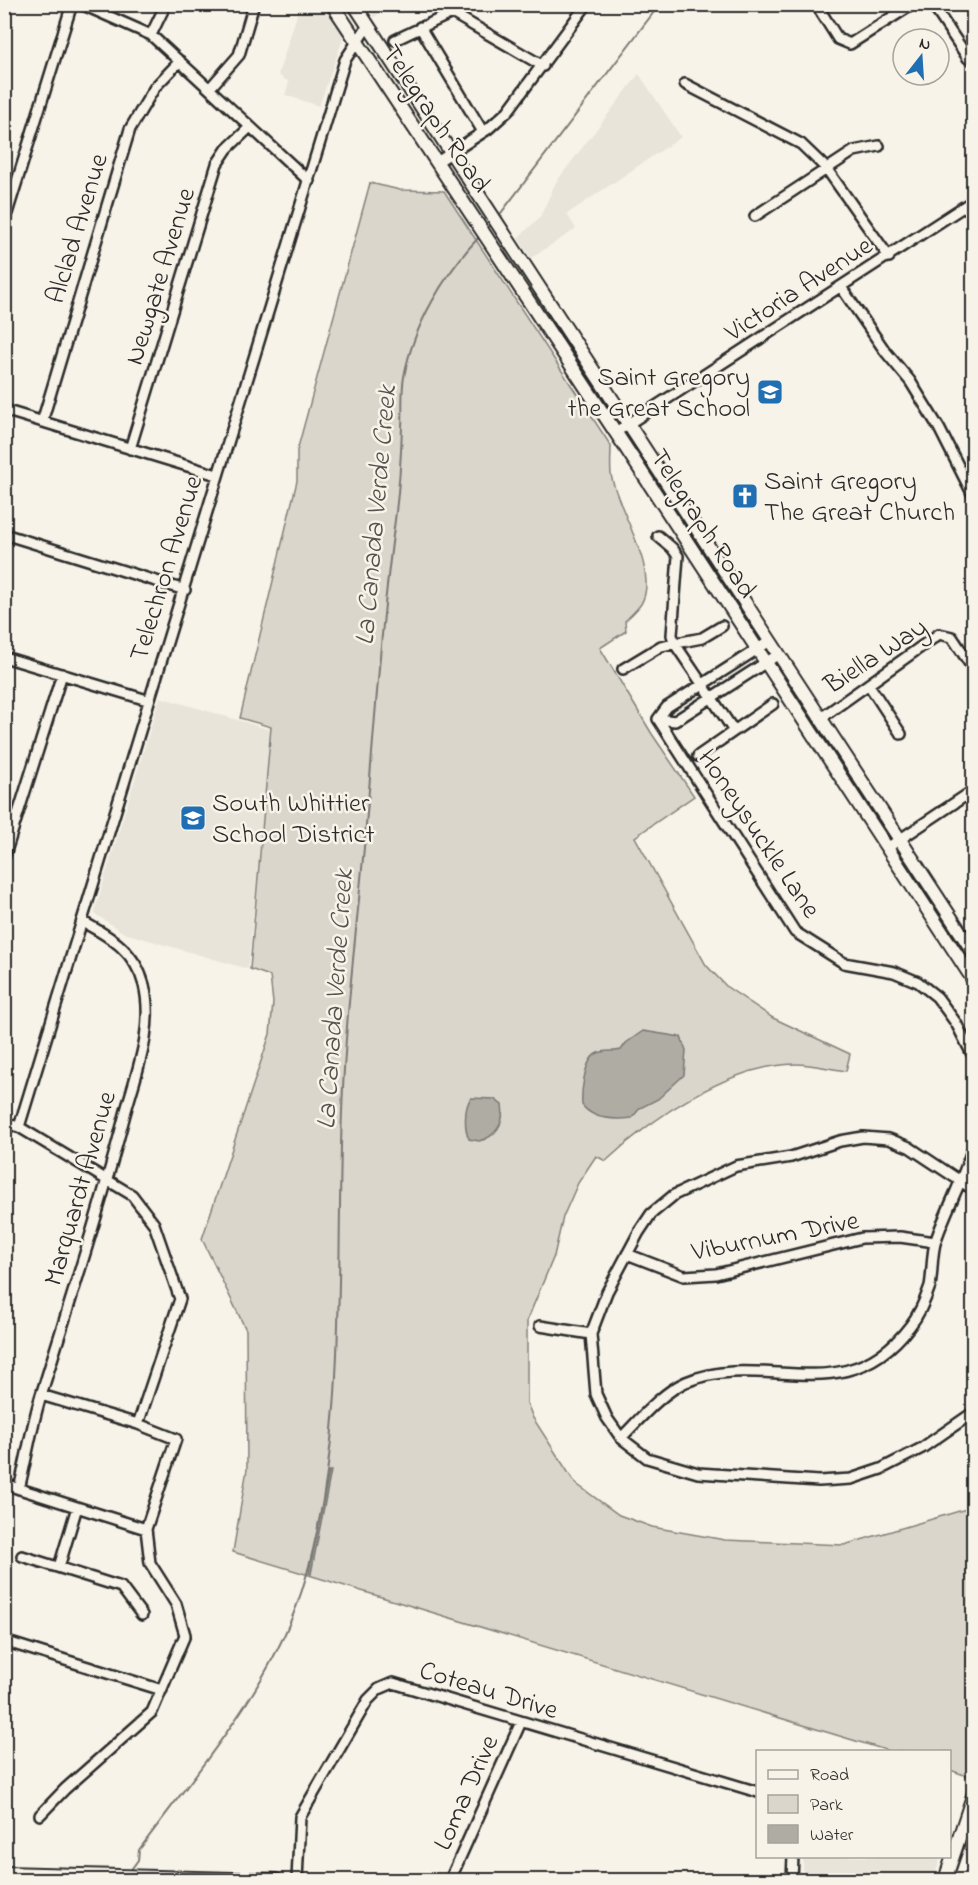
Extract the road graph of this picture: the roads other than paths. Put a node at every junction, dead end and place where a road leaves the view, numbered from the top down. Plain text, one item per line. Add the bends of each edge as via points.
1 (72, 4) edge
2 (81, 4) edge
3 (166, 4) edge
4 (254, 4) edge
5 (332, 4) edge
6 (354, 4) edge
7 (587, 4) edge
8 (816, 4) edge
9 (913, 4) edge
10 (932, 4) edge
11 (367, 27) junction
12 (420, 27) junction
13 (151, 35) junction
14 (395, 40) dead end
15 (357, 41) junction
16 (180, 61) junction
17 (974, 61) edge
18 (543, 66) junction
19 (685, 84) dead end
20 (210, 88) junction
21 (250, 127) junction
22 (483, 132) junction
23 (879, 146) dead end
24 (450, 153) junction
25 (437, 162) junction
26 (826, 168) junction
27 (309, 181) junction
28 (974, 200) edge
29 (754, 216) dead end
30 (4, 223) edge
31 (889, 257) junction
32 (841, 287) junction
33 (4, 410) edge
34 (42, 422) junction
35 (628, 424) junction
36 (616, 432) junction
37 (130, 449) junction
38 (217, 475) junction
39 (974, 497) edge
40 (4, 534) edge
41 (658, 536) dead end
42 (185, 590) junction
43 (722, 626) dead end
44 (770, 641) junction
45 (675, 644) junction
46 (757, 649) junction
47 (779, 654) junction
48 (4, 657) edge
49 (766, 662) junction
50 (623, 669) dead end
51 (974, 670) edge
52 (62, 674) junction
53 (703, 684) junction
54 (868, 685) junction
55 (712, 697) junction
56 (147, 700) junction
57 (773, 704) dead end
58 (821, 718) junction
59 (657, 719) junction
60 (735, 731) junction
61 (901, 734) dead end
62 (698, 756) dead end
63 (974, 790) edge
64 (899, 840) junction
65 (887, 848) junction
66 (4, 858) edge
67 (83, 922) junction
68 (974, 952) edge
69 (974, 981) edge
70 (974, 1059) edge
71 (4, 1123) edge
72 (19, 1127) junction
73 (974, 1143) edge
74 (108, 1180) junction
75 (961, 1181) junction
76 (974, 1190) edge
77 (935, 1242) junction
78 (627, 1254) junction
79 (540, 1326) dead end
80 (591, 1334) junction
81 (40, 1395) junction
82 (974, 1412) edge
83 (138, 1424) junction
84 (621, 1438) junction
85 (4, 1484) edge
86 (19, 1489) junction
87 (77, 1507) junction
88 (146, 1529) junction
89 (22, 1556) dead end
90 (59, 1567) junction
91 (142, 1615) dead end
92 (4, 1641) edge
93 (162, 1690) junction
94 (521, 1722) junction
95 (756, 1791) edge
96 (974, 1793) edge
97 (40, 1815) dead end
98 (974, 1839) edge
99 (793, 1858) edge
100 (4, 1873) edge
101 (276, 1881) edge
102 (297, 1881) edge
103 (450, 1881) edge
104 (792, 1881) edge
105 (945, 1881) edge
106 (960, 1881) edge

1 - 30 street
2 - 13 street
3 - 13 street
4 - 20 street via 239,55
5 - 15 main road, Telegraph Road
6 - 11 main road, Telegraph Road
7 - 18 street
8 - 9 street via 838,39 850,44
10 - 17 street via 968,58
11 - 15 street, Telechron Avenue
11 - 24 main road, Telegraph Road
12 - 14 street
12 - 18 street via 456,14
12 - 22 street
13 - 16 street
15 - 25 main road, Telegraph Road
15 - 27 street, Telechron Avenue via 345,60
16 - 20 street
16 - 34 street, Alclad Avenue via 155,87 130,129
18 - 22 street via 508,111
19 - 26 street via 801,144
20 - 21 street
21 - 27 street
21 - 37 street, Newgate Avenue via 217,164
22 - 24 street
23 - 26 street via 854,151
24 - 25 street
24 - 35 main road, Telegraph Road
25 - 36 main road, Telegraph Road
26 - 29 street
26 - 31 street
27 - 38 street, Telechron Avenue
28 - 31 street, Victoria Avenue
31 - 32 street, Victoria Avenue
32 - 35 street, Victoria Avenue
32 - 39 street via 910,381
33 - 34 street
34 - 37 street
35 - 36 street, Victoria Avenue
35 - 44 main road, Telegraph Road
36 - 46 main road, Telegraph Road
37 - 38 street
38 - 42 street, Telechron Avenue
40 - 42 street
41 - 45 street via 678,556 672,621
42 - 56 street, Telechron Avenue
43 - 45 street via 702,638
44 - 46 street
44 - 47 main road, Telegraph Road
45 - 50 street via 661,646
45 - 53 street
46 - 49 main road, Telegraph Road
46 - 53 street
47 - 49 street
47 - 58 main road, Telegraph Road
48 - 52 street
49 - 55 street
49 - 65 main road, Telegraph Road
51 - 54 street, Biella Way via 952,637 939,634
52 - 56 street
52 - 66 street
53 - 55 street
53 - 59 street
54 - 58 street, Biella Way
54 - 61 street
55 - 59 street via 675,721
55 - 60 street
56 - 67 street, Telechron Avenue
57 - 60 street
58 - 64 main road, Telegraph Road
59 - 70 street, Honeysuckle Lane via 795,933 844,963 894,972 918,982 937,997
60 - 62 street
63 - 64 street
64 - 65 street
64 - 68 main road, Telegraph Road
65 - 69 main road, Telegraph Road
67 - 72 street, Telechron Avenue
67 - 74 street, Marquardt Avenue via 114,939 132,957 144,984 147,1011 144,1041
71 - 72 street
72 - 74 street
73 - 75 street
74 - 81 street, Marquardt Avenue
74 - 83 street via 132,1195 154,1224 180,1299
75 - 76 street
75 - 77 street
75 - 78 street via 909,1147 889,1139 863,1137 840,1141 791,1157 736,1166 674,1196 651,1214
77 - 78 street, Viburnum Drive via 900,1237 862,1238 716,1274 684,1276
77 - 84 street via 930,1286 911,1325 887,1350 852,1369 824,1376 727,1372 706,1375 670,1390
78 - 80 street
79 - 80 street
80 - 84 street via 596,1394
81 - 83 street
81 - 86 street, Marquardt Avenue
82 - 84 street via 922,1448 881,1470 851,1479 819,1481 698,1473 646,1458
83 - 88 street via 176,1439
85 - 86 street
86 - 87 street
87 - 88 street
87 - 90 street
88 - 93 street via 150,1563 176,1604 184,1635
89 - 90 street
90 - 91 street via 121,1587
92 - 93 street
93 - 97 street via 152,1712
94 - 95 street, Coteau Drive
94 - 102 street, Coteau Drive via 393,1683 379,1689 368,1700 300,1817
94 - 103 street, Loma Drive
96 - 105 main road
98 - 106 main road
99 - 104 street
100 - 101 main road

